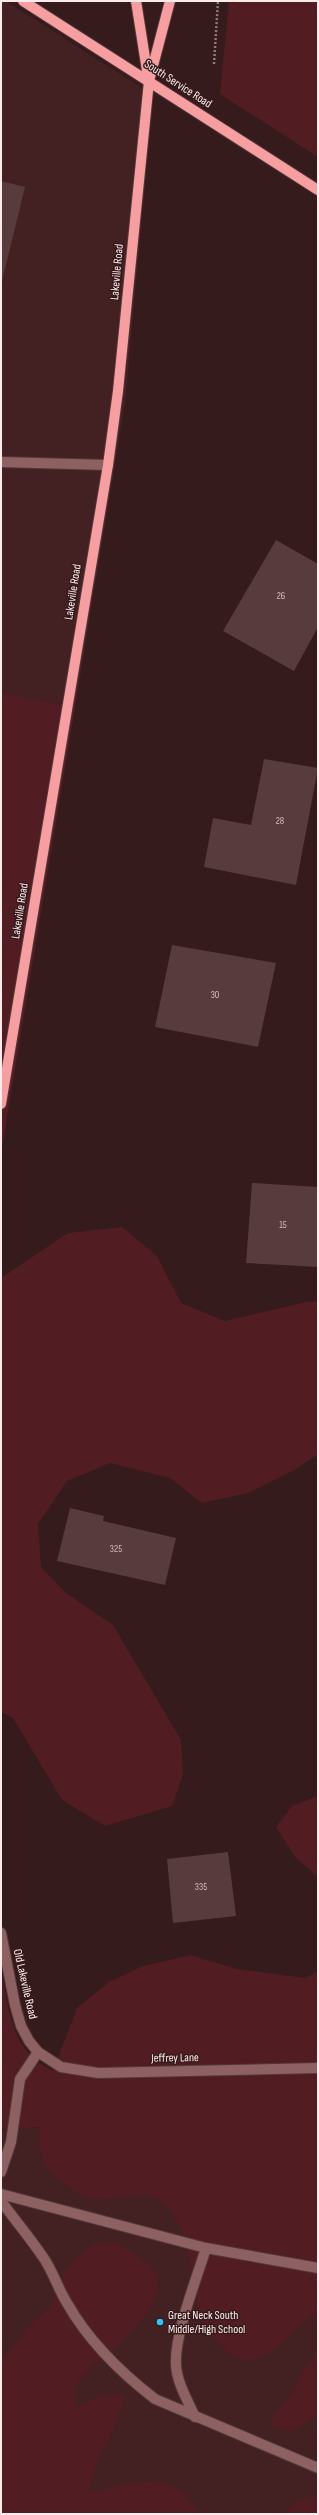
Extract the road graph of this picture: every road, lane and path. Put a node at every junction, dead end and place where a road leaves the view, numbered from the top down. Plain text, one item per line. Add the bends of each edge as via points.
1 (23, 1) edge
2 (136, 1) edge
3 (170, 1) edge
4 (218, 1) edge
5 (214, 64) dead end
6 (149, 81) junction
7 (318, 190) edge
8 (1, 462) edge
9 (108, 465) junction
10 (1, 1104) edge
11 (1, 1933) edge
12 (38, 2052) junction
13 (318, 2068) edge
14 (1, 2172) edge
15 (1, 2194) edge
16 (1, 2201) edge
17 (206, 2248) junction
18 (318, 2268) edge
19 (195, 2417) junction
20 (318, 2468) edge

1 - 6 main road, South Service Road
2 - 6 main road, Lakeville Road
3 - 6 main road, Lakeville Road
4 - 5 path
6 - 7 main road, South Service Road
6 - 9 main road, Lakeville Road via 120,376
8 - 9 street
9 - 10 main road, Lakeville Road
11 - 12 street, Old Lakeville Road via 15,2005 26,2036
12 - 13 street, Jeffrey Lane via 61,2067 98,2073
12 - 14 street via 20,2079 11,2142
15 - 17 street
16 - 19 street via 44,2258 67,2304 103,2353 155,2399
17 - 18 street
17 - 19 street via 187,2306 176,2365 180,2382
19 - 20 street

